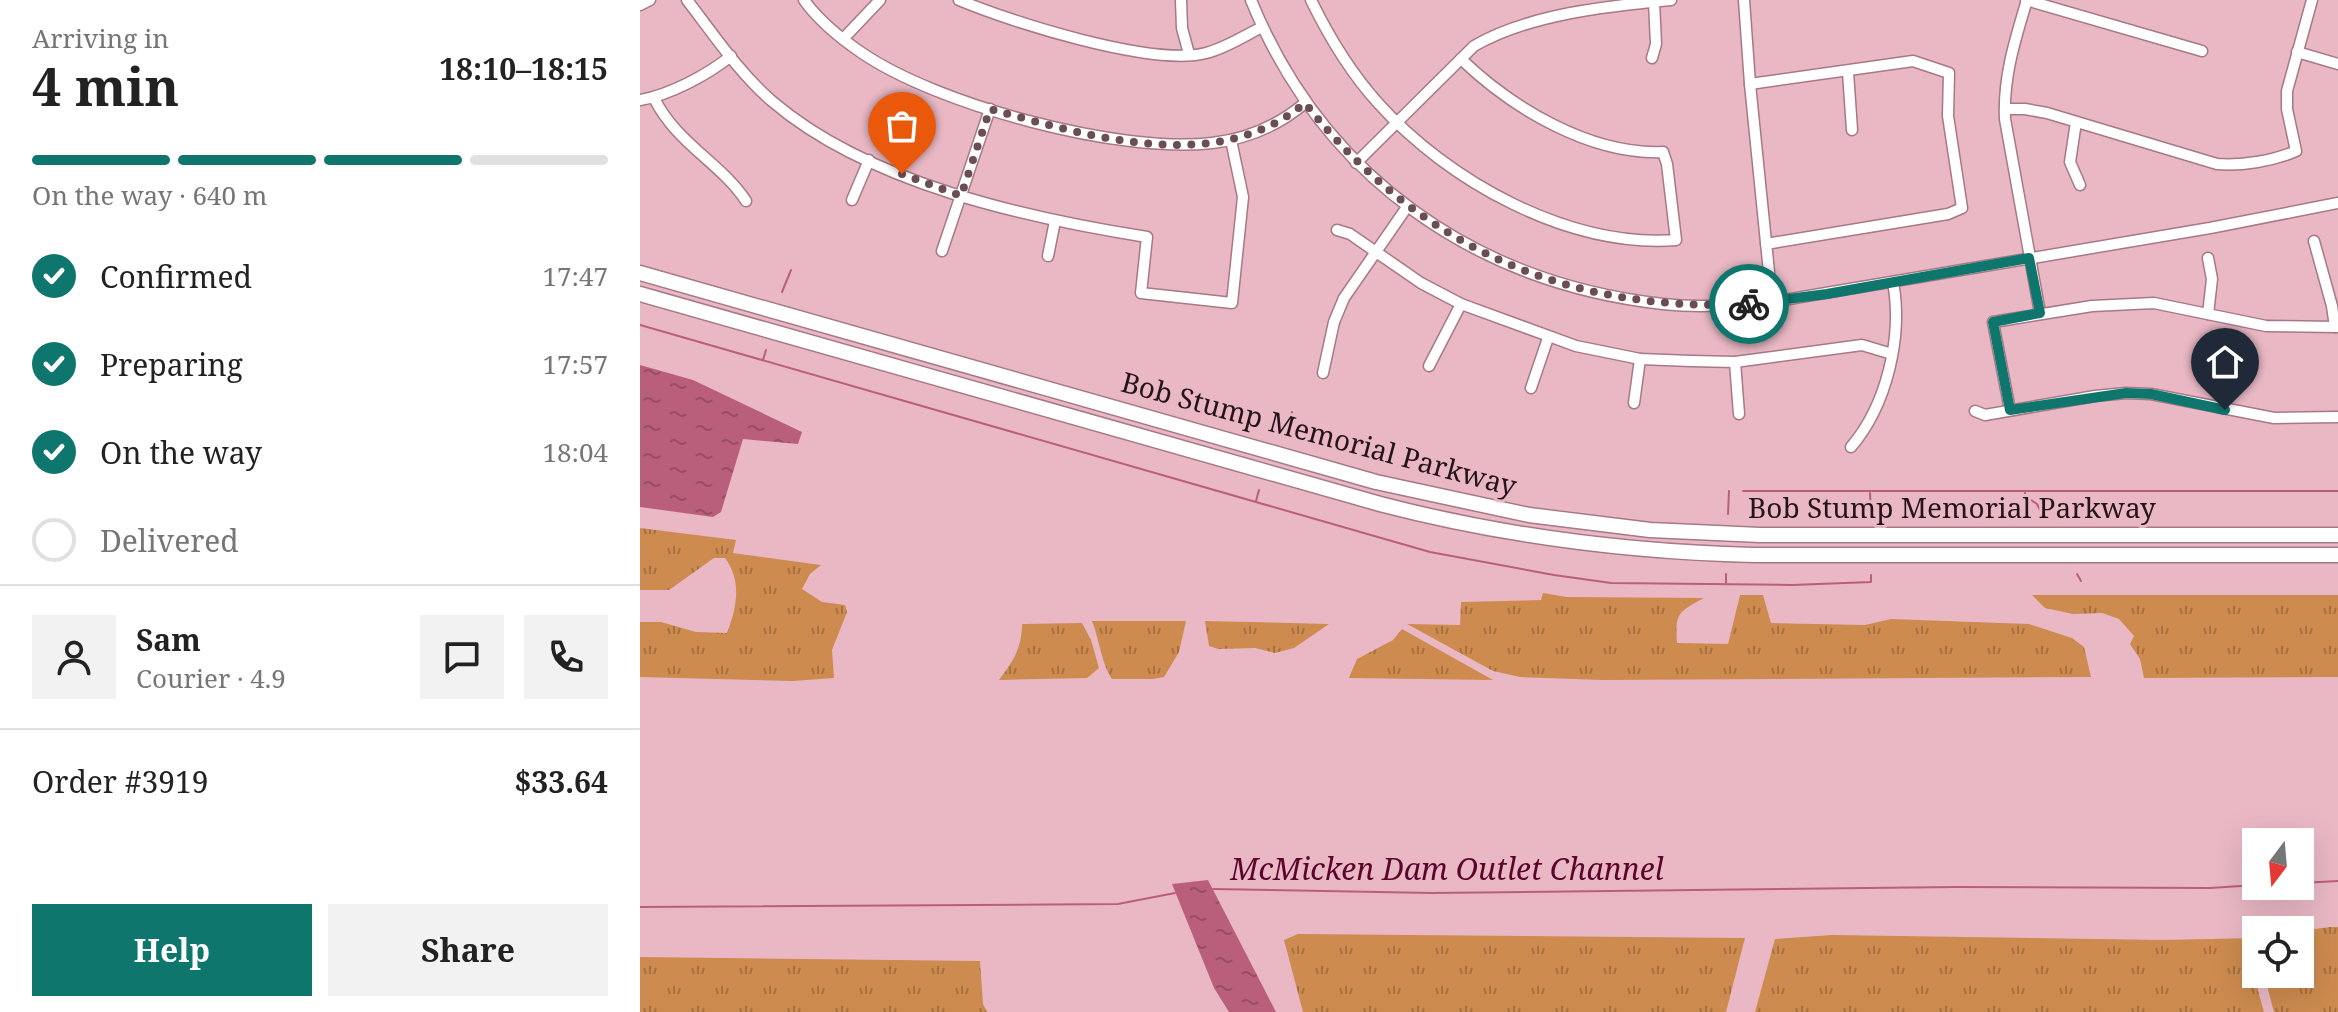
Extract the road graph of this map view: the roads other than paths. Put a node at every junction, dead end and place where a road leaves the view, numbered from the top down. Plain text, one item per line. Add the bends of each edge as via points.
1 (650, 0) edge
2 (687, 0) edge
3 (804, 0) edge
4 (880, 0) edge
5 (959, 0) edge
6 (1181, 0) edge
7 (1251, 0) edge
8 (1311, 0) edge
9 (1671, 0) edge
10 (1744, 0) edge
11 (2026, 0) edge
12 (2312, 0) edge
13 (1654, 2) edge
14 (640, 5) edge
15 (1262, 27) junction
16 (843, 39) junction
17 (2202, 51) dead end
18 (2297, 52) junction
19 (1189, 54) junction
20 (731, 56) junction
21 (1652, 58) dead end
22 (1461, 59) junction
23 (2338, 64) edge
24 (1848, 72) junction
25 (1750, 84) junction
26 (654, 98) junction
27 (640, 100) edge
28 (1305, 103) junction
29 (990, 109) junction
30 (2005, 109) junction
31 (2076, 122) junction
32 (1398, 123) junction
33 (1852, 130) dead end
34 (1231, 140) junction
35 (869, 160) junction
36 (1356, 163) junction
37 (2080, 185) dead end
38 (961, 196) junction
39 (852, 200) dead end
40 (746, 201) dead end
41 (2338, 203) edge
42 (1407, 207) junction
43 (1055, 221) junction
44 (1337, 230) dead end
45 (2314, 241) dead end
46 (1766, 244) junction
47 (942, 251) dead end
48 (1376, 252) junction
49 (1048, 256) dead end
50 (2029, 258) junction
51 (2208, 258) dead end
52 (640, 273) edge
53 (1893, 282) junction
54 (640, 294) edge
55 (1772, 302) junction
56 (1461, 304) junction
57 (2040, 313) junction
58 (2208, 314) junction
59 (2336, 327) edge
60 (1548, 338) junction
61 (1892, 354) junction
62 (1640, 359) junction
63 (1735, 362) junction
64 (1429, 366) dead end
65 (1323, 373) dead end
66 (1531, 388) dead end
67 (1634, 403) dead end
68 (2010, 410) junction
69 (1975, 411) dead end
70 (1739, 414) dead end
71 (2338, 417) edge
72 (1851, 447) dead end
73 (2338, 535) edge
74 (2338, 555) edge

1 - 14 street
2 - 20 street
3 - 16 street
4 - 16 street
5 - 19 street via 1052,32 1140,51
6 - 19 street
7 - 15 street
8 - 32 street via 1359,80
9 - 13 street
10 - 25 street
11 - 17 street
11 - 30 street via 2008,65
12 - 18 street
13 - 21 street
13 - 22 street via 1505,29
15 - 19 street via 1204,53
15 - 28 street
16 - 29 street via 890,69
18 - 23 street
18 - 31 street via 2287,91 2296,151 2235,166 2217,164
20 - 26 street
20 - 35 street via 772,101 803,125
22 - 32 street
22 - 32 street via 1526,108 1581,136 1643,153 1663,152 1676,240 1629,241 1520,208 1479,186
24 - 25 street
24 - 33 street
24 - 46 street via 1913,61 1949,73 1948,116 1962,208
25 - 46 street
26 - 27 street
26 - 40 street via 669,122
28 - 34 street via 1256,133
28 - 36 street
29 - 34 street via 1123,140 1168,145
29 - 38 street
30 - 31 street
30 - 50 street
31 - 37 street via 2070,162
32 - 36 street
34 - 43 street via 1243,197 1232,303 1141,293 1147,237
35 - 38 street
35 - 39 street
36 - 42 street
38 - 43 street
38 - 47 street
41 - 50 street
42 - 48 street
42 - 55 street via 1480,250 1552,282 1664,304
43 - 49 street
44 - 48 street
45 - 59 street
46 - 55 street
48 - 56 street
48 - 65 street via 1339,310
50 - 53 street
50 - 57 street
51 - 58 street
52 - 73 highway, Bob Stump Memorial Parkway via 1376,482 1529,515 1650,530 1760,535
53 - 55 street
53 - 61 street via 1898,308
54 - 74 highway, Bob Stump Memorial Parkway via 1380,504 1556,540 1740,555
56 - 60 street
56 - 64 street
57 - 58 street via 2154,303
57 - 68 street via 1993,322
58 - 59 street via 2266,326
60 - 62 street
60 - 66 street
61 - 63 street via 1862,345
61 - 72 street via 1876,410
62 - 63 street
62 - 67 street
63 - 70 street
68 - 69 street via 1985,415
68 - 71 street via 2126,393 2274,418

